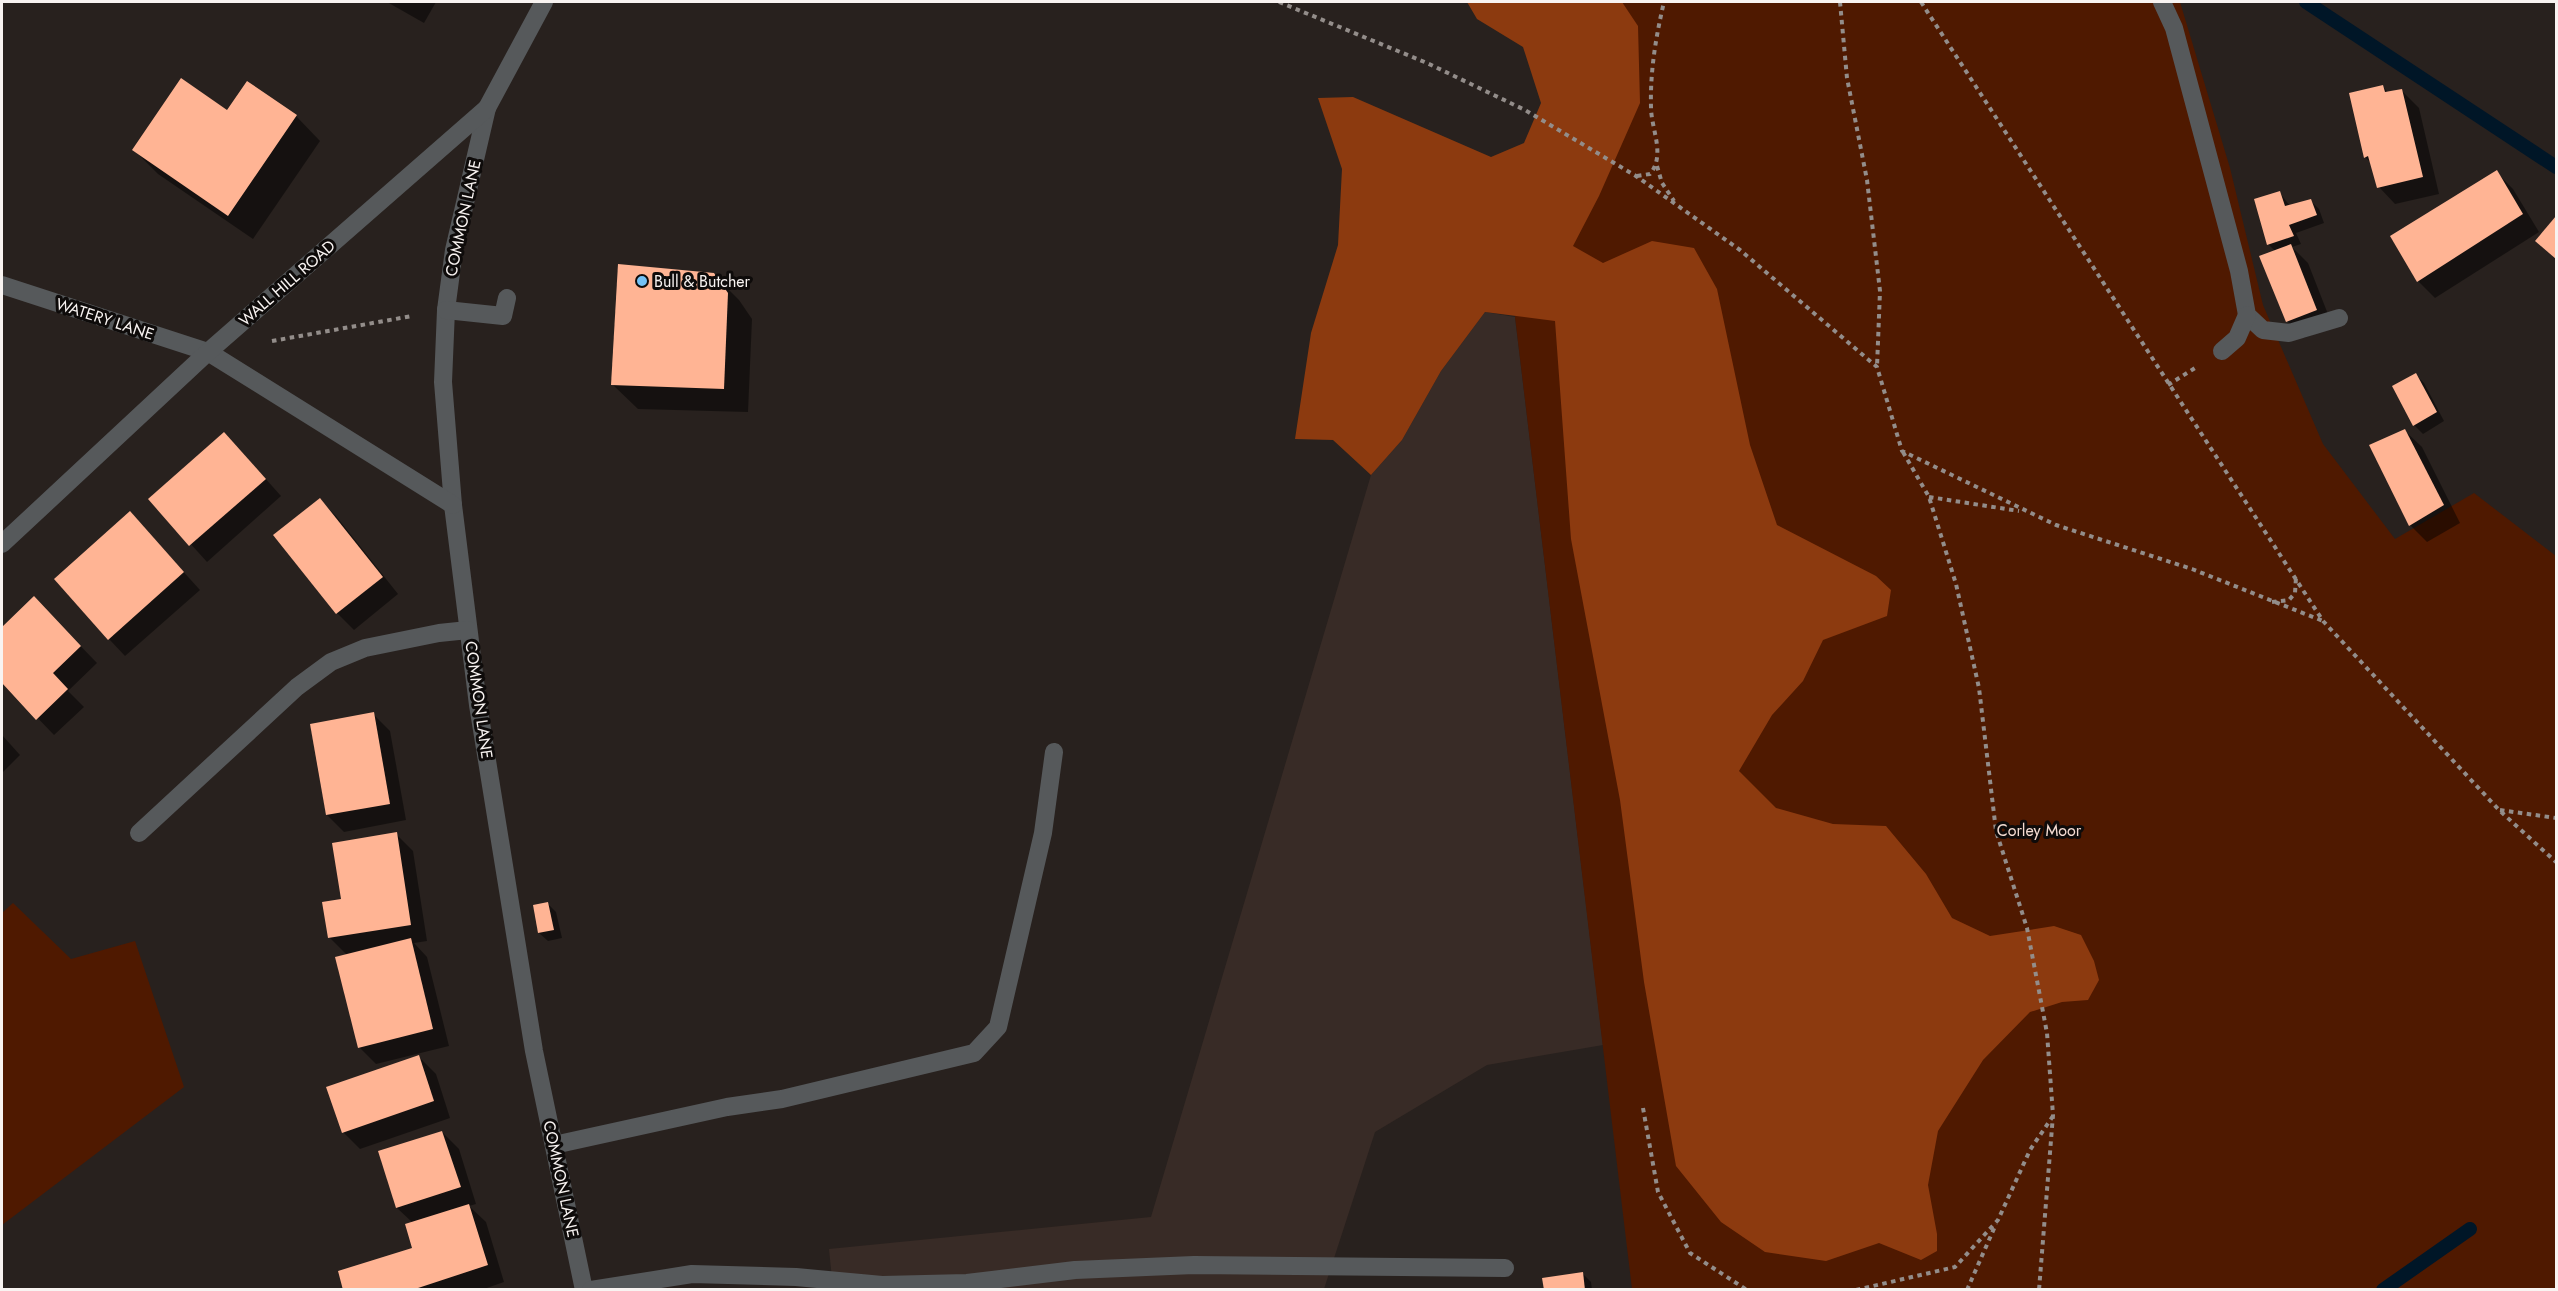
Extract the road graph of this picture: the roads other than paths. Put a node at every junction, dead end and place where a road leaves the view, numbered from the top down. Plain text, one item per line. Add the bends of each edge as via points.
1 (544, 2) edge
2 (2162, 2) edge
3 (487, 108) junction
4 (2, 285) edge
5 (507, 298) dead end
6 (446, 310) junction
7 (2247, 315) junction
8 (2339, 318) dead end
9 (2222, 351) dead end
10 (208, 352) junction
11 (453, 505) junction
12 (2, 544) edge
13 (468, 630) junction
14 (1054, 752) dead end
15 (140, 833) dead end
16 (554, 1145) junction
17 (1504, 1268) dead end
18 (584, 1290) edge
19 (591, 1290) edge

1 - 3 street, WALL HILL ROAD
2 - 7 street via 2177,39
3 - 6 street, COMMON LANE via 454,250
3 - 10 street, WALL HILL ROAD
4 - 10 street, WATERY LANE
5 - 6 street via 503,316
6 - 11 street, COMMON LANE via 443,382
7 - 8 street via 2263,330 2289,333
7 - 9 street via 2237,338
10 - 11 street, WATERY LANE
10 - 12 street, WALL HILL ROAD
11 - 13 street, COMMON LANE
13 - 15 street via 365,648 331,662 297,687
13 - 16 street, COMMON LANE via 532,1039
14 - 16 street via 1043,833 998,1027 974,1053 782,1099 727,1107
16 - 18 street, COMMON LANE
17 - 19 street via 1194,1265 1075,1270 967,1283 882,1286 796,1277 692,1274

